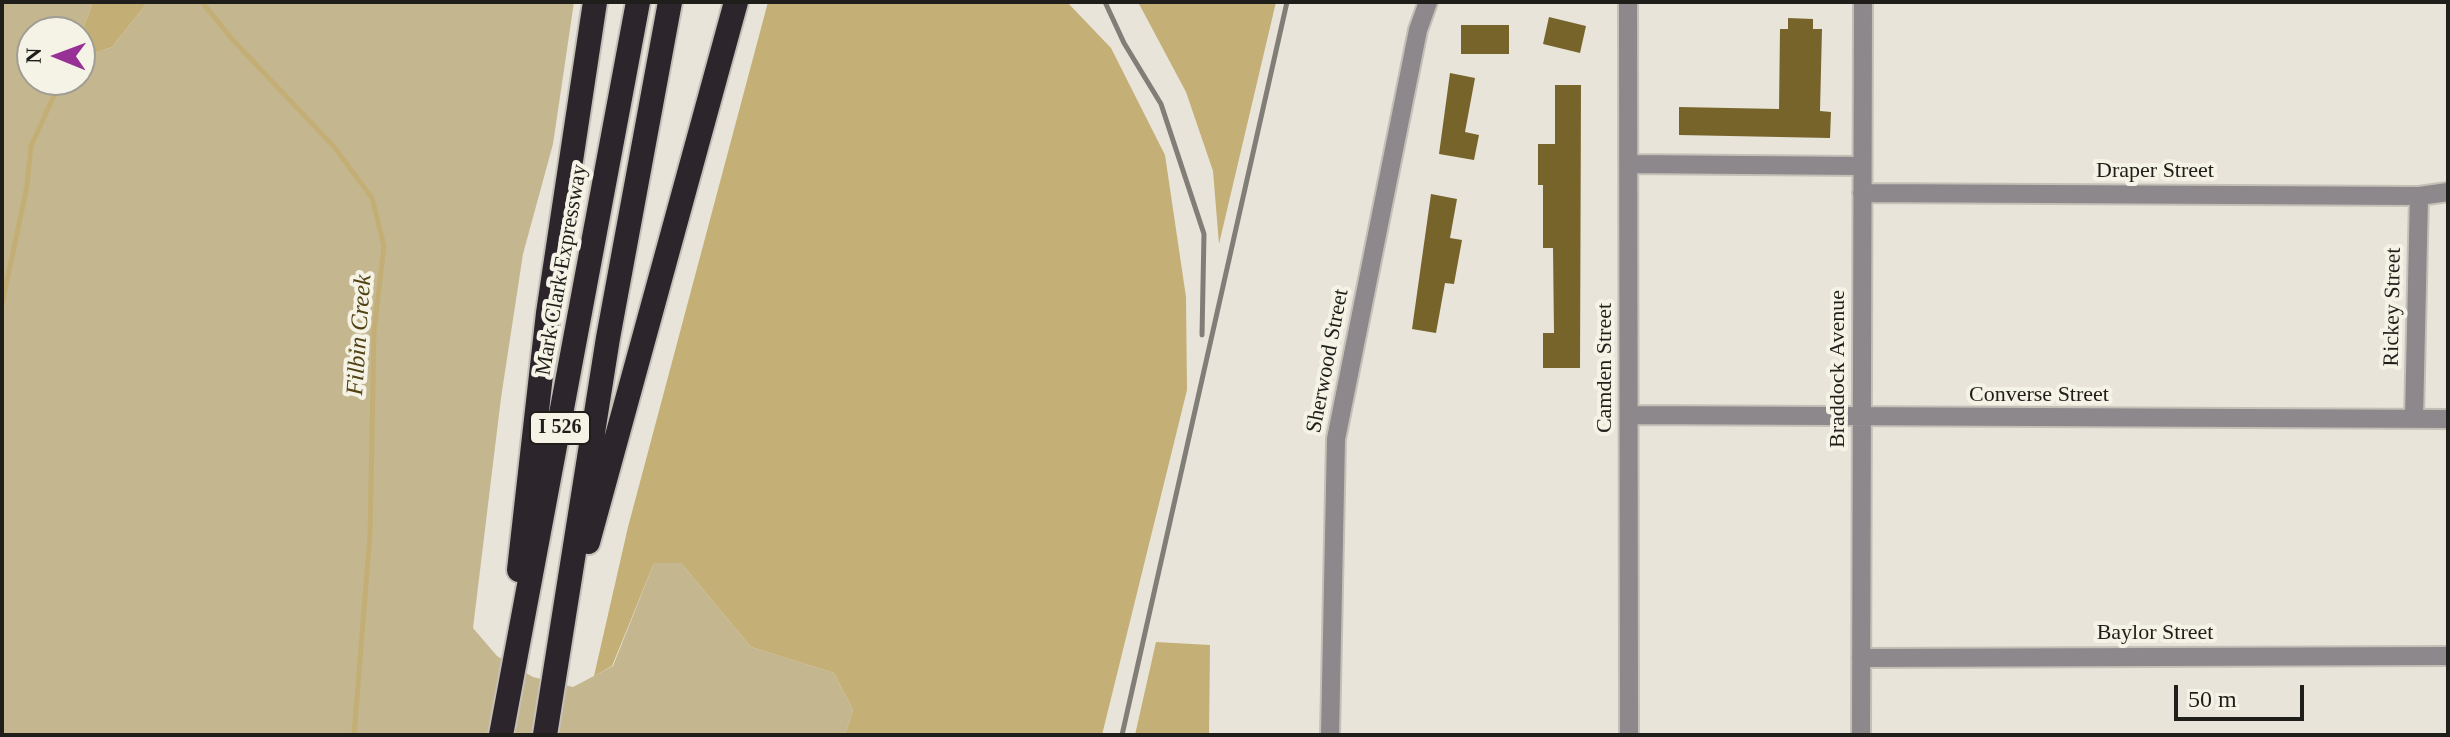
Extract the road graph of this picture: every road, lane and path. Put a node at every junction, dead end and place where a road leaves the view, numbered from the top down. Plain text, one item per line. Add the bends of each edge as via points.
1 (595, 2) edge
2 (638, 2) edge
3 (670, 2) edge
4 (736, 2) edge
5 (1428, 2) edge
6 (1628, 2) edge
7 (1863, 2) edge
8 (1630, 164) junction
9 (1862, 166) junction
10 (2448, 192) edge
11 (1862, 193) junction
12 (2419, 196) junction
13 (1629, 415) junction
14 (2414, 418) junction
15 (1862, 419) junction
16 (2448, 419) edge
17 (557, 652) junction
18 (2448, 656) edge
19 (1861, 658) junction
20 (501, 735) edge
21 (545, 735) edge
22 (1330, 735) edge
23 (1629, 735) edge
24 (1861, 735) edge

1 - 20 highway via 548,313
2 - 20 highway, Mark Clark Expressway / I 526
3 - 17 highway, I 526
4 - 17 highway
5 - 22 street, Sherwood Street via 1418,30 1336,439
6 - 8 street, Camden Street
7 - 9 street, Braddock Avenue
8 - 9 street
8 - 13 street, Camden Street
9 - 11 street, Braddock Avenue
10 - 12 street, Draper Street
11 - 12 street, Draper Street
11 - 15 street, Braddock Avenue
12 - 14 street, Rickey Street
13 - 15 street, Converse Street
13 - 23 street, Camden Street
14 - 15 street, Converse Street
14 - 16 street, Converse Street
15 - 19 street, Braddock Avenue
17 - 21 highway, I 526
18 - 19 street, Baylor Street
19 - 24 street, Braddock Avenue

